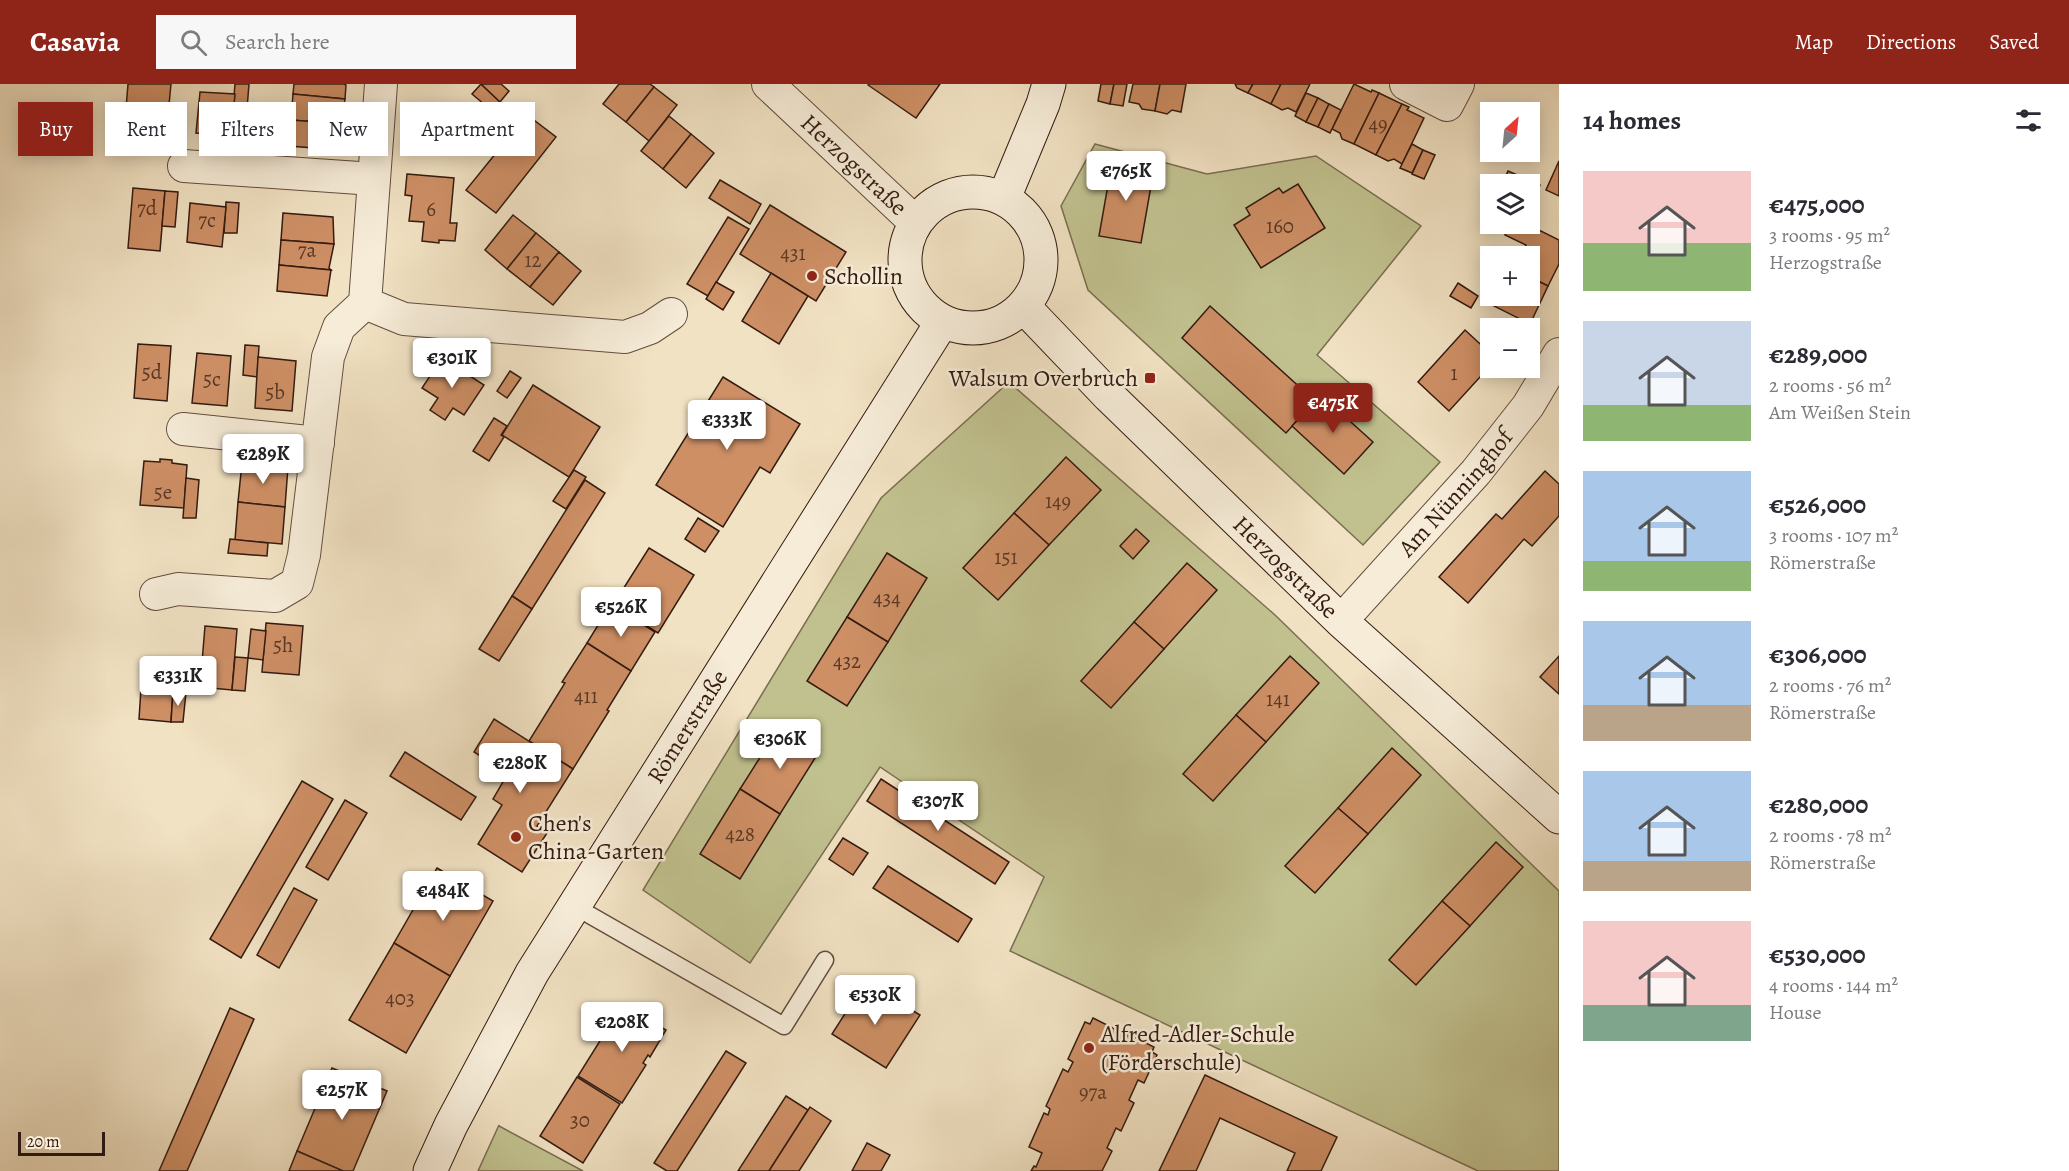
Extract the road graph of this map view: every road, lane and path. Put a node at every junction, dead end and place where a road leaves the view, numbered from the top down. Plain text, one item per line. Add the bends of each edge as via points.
1 (381, 84) edge
2 (768, 84) edge
3 (1049, 84) edge
4 (1406, 84) edge
5 (1458, 84) edge
6 (184, 166) dead end
7 (374, 179) junction
8 (1004, 198) junction
9 (915, 222) junction
10 (365, 303) junction
11 (1023, 307) junction
12 (671, 314) dead end
13 (942, 322) junction
14 (1559, 354) edge
15 (183, 429) dead end
16 (318, 443) junction
17 (156, 594) dead end
18 (1341, 621) junction
19 (1559, 817) edge
20 (574, 906) junction
21 (825, 960) dead end
22 (430, 1171) edge

1 - 7 street
2 - 9 street, Herzogstraße
3 - 8 main road
4 - 5 street via 1448,105
6 - 7 street
7 - 10 street
8 - 9 main road via 985,192 946,196
8 - 11 main road via 1034,228 1041,248 1042,269 1036,290
9 - 13 main road via 906,243 904,267 910,289 924,308
10 - 12 street via 404,319 625,337 650,328
10 - 16 street via 339,327 328,357
11 - 13 main road via 1006,321 986,328 963,328
11 - 18 main road, Herzogstraße via 1108,396
13 - 20 main road, Römerstraße
14 - 18 street, Am Nünninghof via 1528,406 1476,472
15 - 16 street
16 - 17 street via 297,583 275,596 178,590
18 - 19 main road, Herzogstraße
20 - 21 lane via 783,1026
20 - 22 main road, Römerstraße via 532,972

